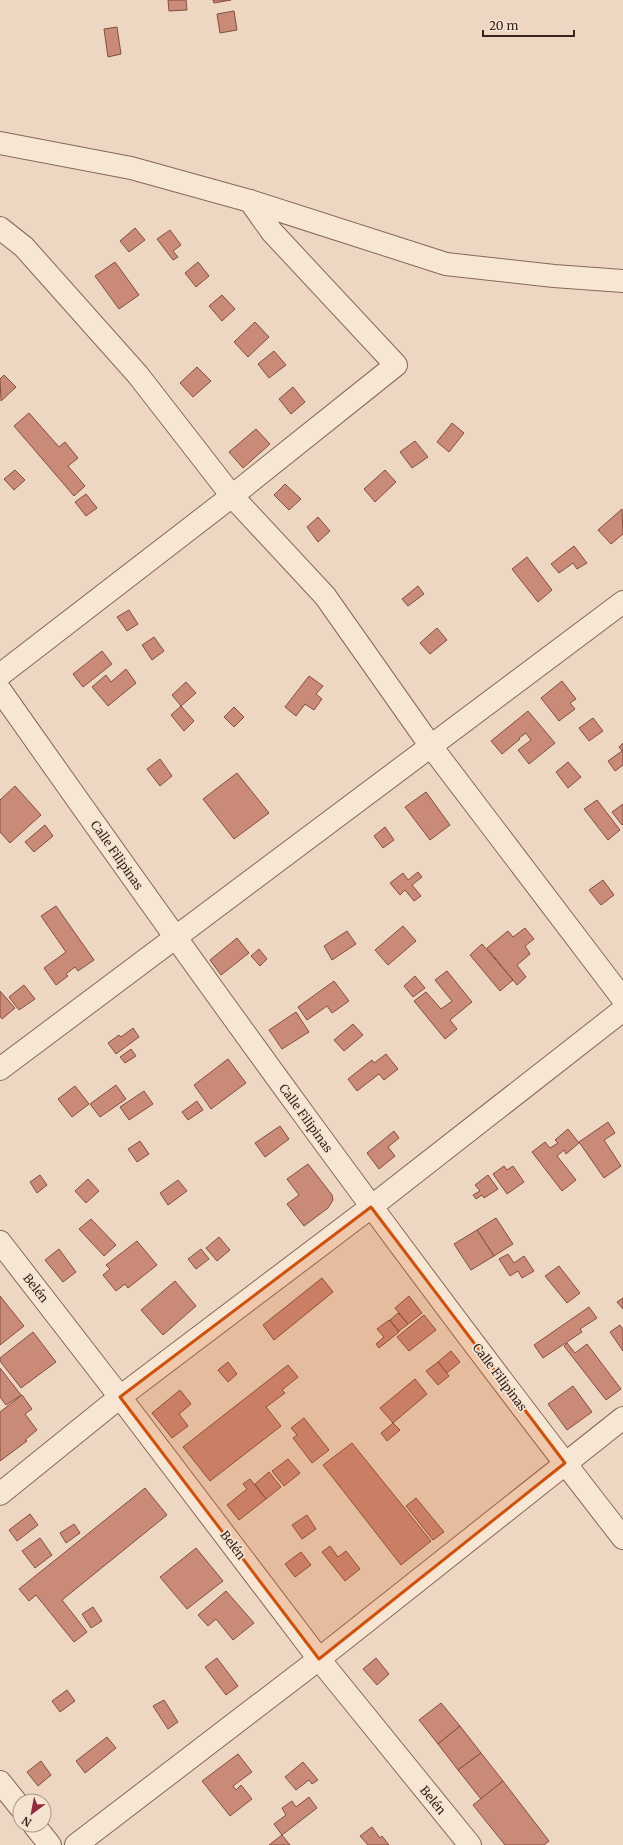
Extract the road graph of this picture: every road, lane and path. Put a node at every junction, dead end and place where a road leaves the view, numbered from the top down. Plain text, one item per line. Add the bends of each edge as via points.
1 (0, 143) edge
2 (250, 201) junction
3 (0, 228) edge
4 (623, 281) edge
5 (232, 496) junction
6 (622, 605) edge
7 (0, 675) edge
8 (0, 690) edge
9 (430, 745) junction
10 (175, 938) junction
11 (623, 999) edge
12 (623, 1010) edge
13 (0, 1069) edge
14 (371, 1207) junction
15 (0, 1242) edge
16 (120, 1397) junction
17 (623, 1418) edge
18 (565, 1463) junction
19 (0, 1494) edge
20 (623, 1538) edge
21 (319, 1659) junction
22 (0, 1782) edge
23 (12, 1797) edge
24 (40, 1833) edge
25 (50, 1845) edge
26 (76, 1845) edge
27 (470, 1845) edge

1 - 2 street via 131,168
2 - 4 street via 446,264
2 - 5 street via 272,232 396,365
3 - 5 street via 24,247 138,375
5 - 7 street
5 - 9 street via 325,596
6 - 9 street
8 - 10 street, Calle Filipinas
9 - 10 street
9 - 11 street
10 - 13 street
10 - 14 street, Calle Filipinas
12 - 14 street
14 - 16 street
14 - 18 street, Calle Filipinas
15 - 16 street, Belén
16 - 19 street
16 - 21 street, Belén
17 - 18 street
18 - 20 street, Calle Filipinas
18 - 21 street
21 - 26 street
21 - 27 street, Belén
22 - 23 street
24 - 25 street

